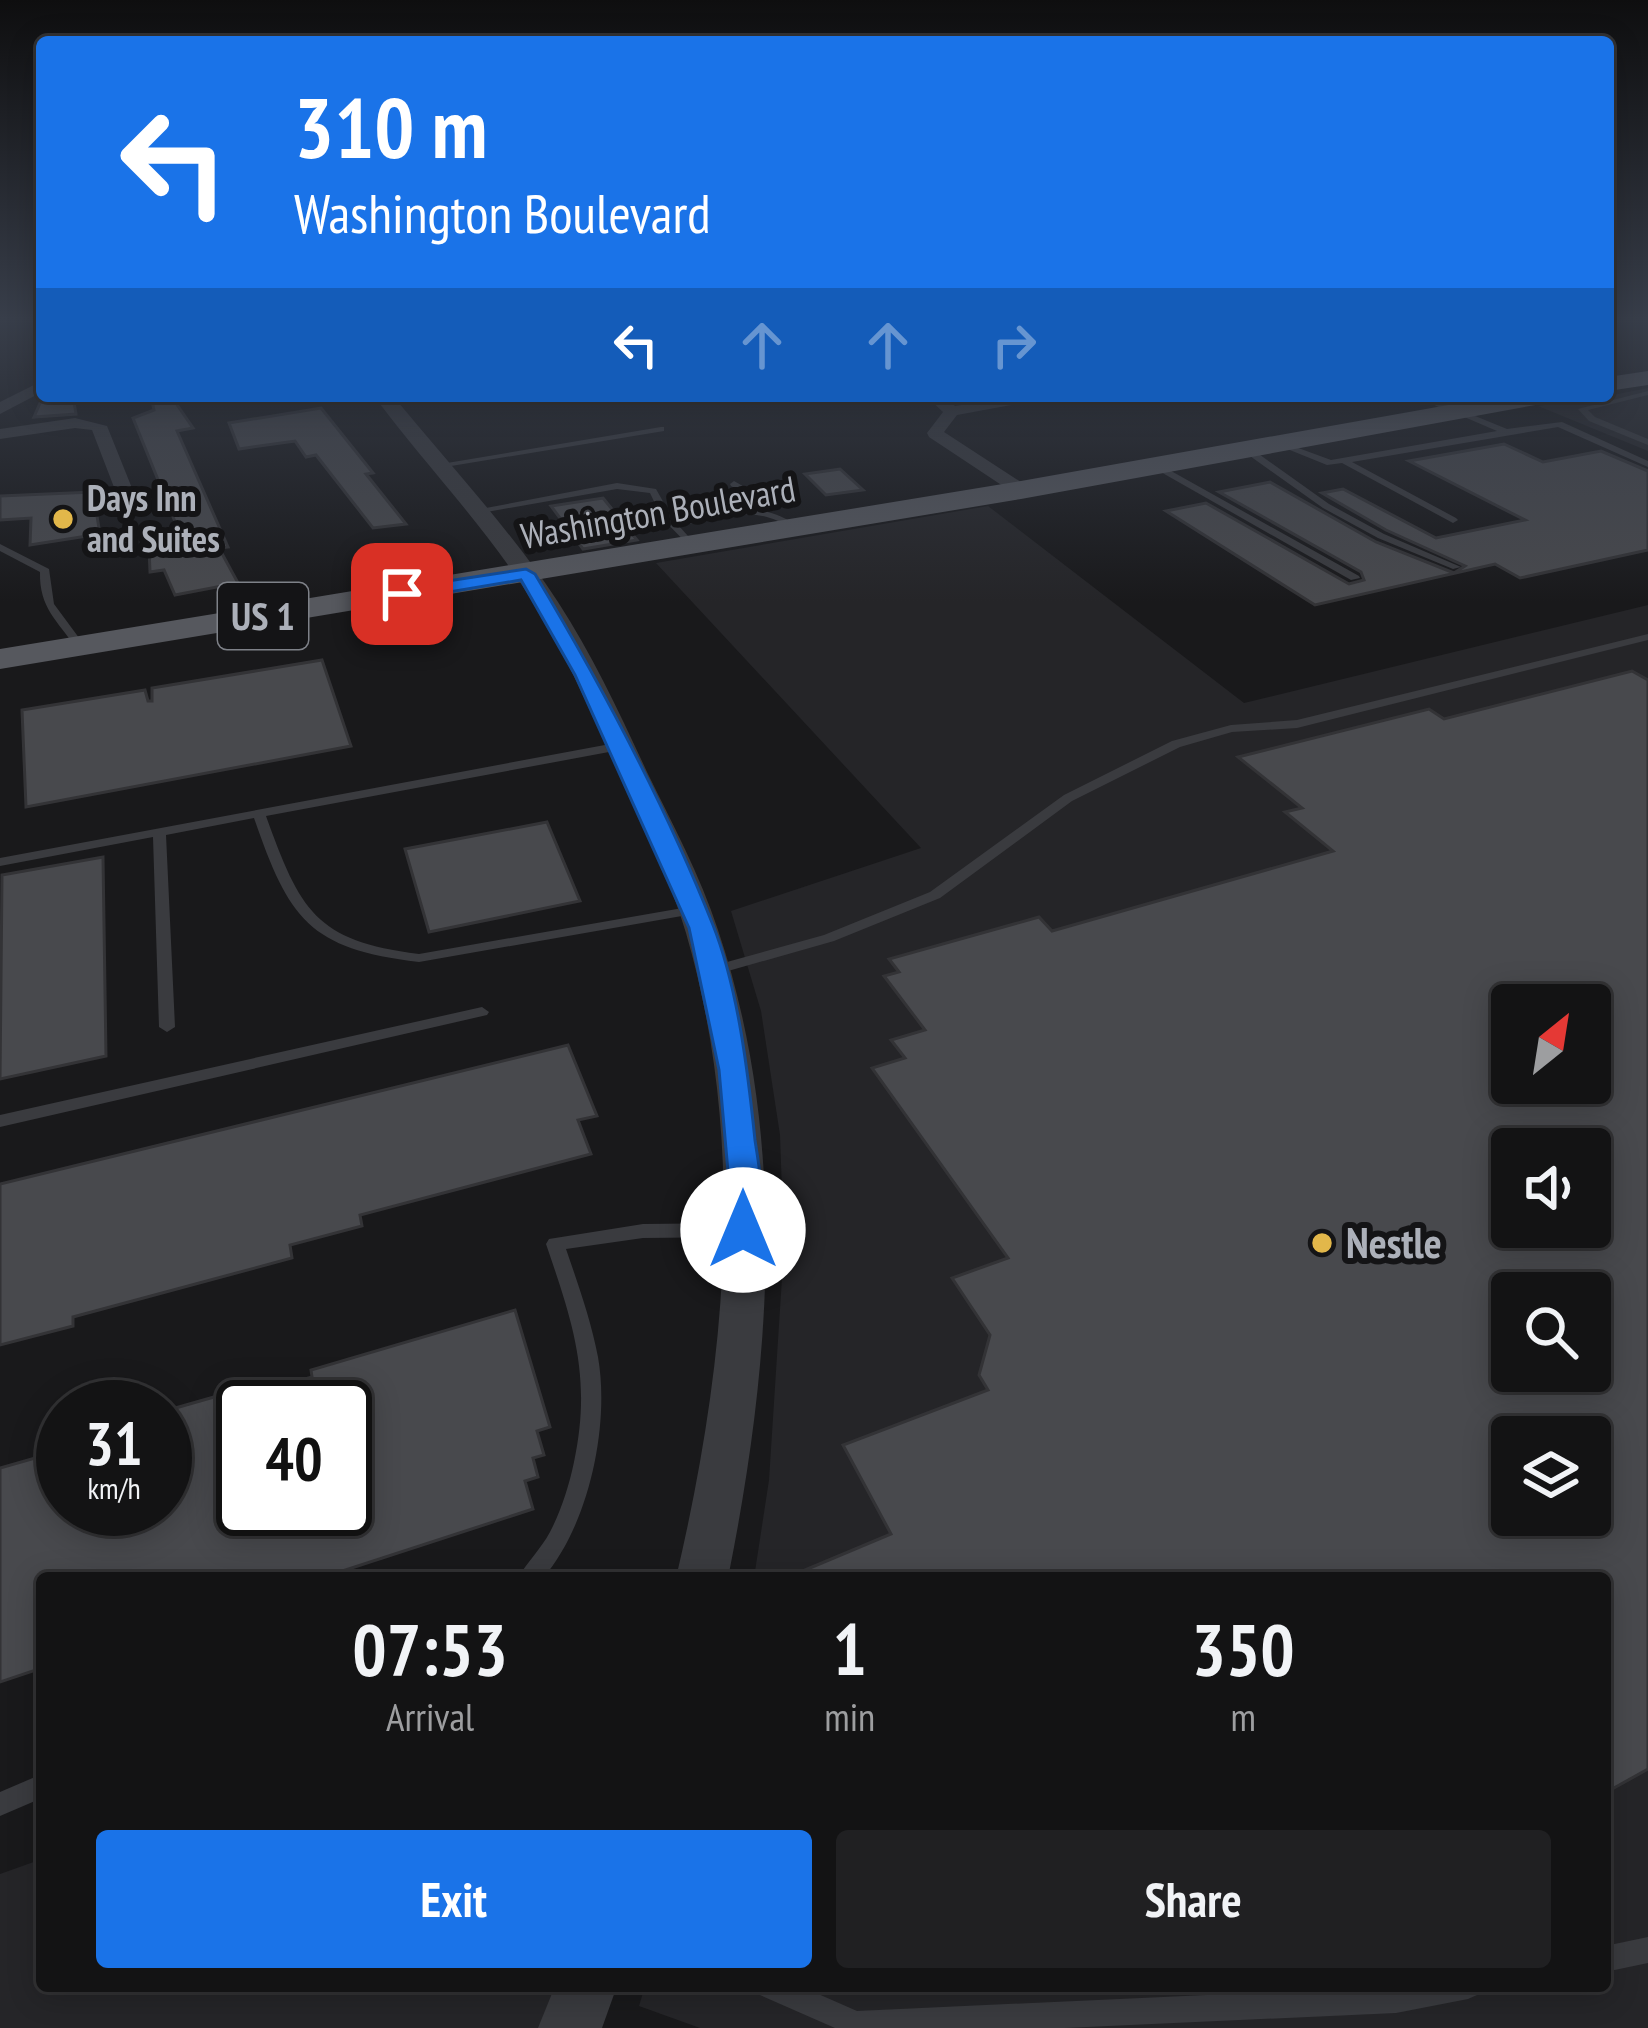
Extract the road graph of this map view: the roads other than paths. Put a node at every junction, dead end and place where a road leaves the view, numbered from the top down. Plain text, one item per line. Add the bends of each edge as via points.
1 (397, 413) edge
2 (951, 413) edge
3 (1449, 413) edge
4 (1462, 413) edge
5 (1586, 413) edge
6 (661, 429) dead end
7 (1506, 432) junction
8 (0, 434) edge
9 (1648, 442) edge
10 (1277, 443) junction
11 (1246, 449) junction
12 (1344, 460) junction
13 (1648, 464) edge
14 (439, 465) junction
15 (1155, 465) junction
16 (734, 484) dead end
17 (1021, 490) junction
18 (131, 508) dead end
19 (475, 511) junction
20 (742, 511) junction
21 (1453, 520) dead end
22 (794, 529) junction
23 (682, 535) junction
24 (0, 547) edge
25 (1456, 567) dead end
26 (526, 574) junction
27 (1355, 578) dead end
28 (1648, 637) edge
29 (80, 646) junction
30 (0, 659) edge
31 (621, 746) junction
32 (259, 814) junction
33 (159, 832) junction
34 (0, 862) edge
35 (694, 910) junction
36 (713, 970) junction
37 (482, 1012) dead end
38 (167, 1027) dead end
39 (0, 1121) edge
40 (743, 1230) junction
41 (534, 1572) edge
42 (702, 1572) edge
43 (36, 1789) edge
44 (0, 1804) edge
45 (1648, 1950) edge
46 (1611, 1958) edge
47 (584, 1992) edge
48 (784, 1992) edge
49 (1437, 1992) edge
50 (570, 2028) edge

1 - 14 street
2 - 17 street via 935,433
3 - 10 main road, Washington Boulevard / US 1
4 - 7 lane
5 - 9 lane
6 - 14 lane
7 - 12 lane
7 - 13 lane via 1558,424
8 - 18 street via 99,426
10 - 11 main road, Washington Boulevard / US 1
10 - 12 lane via 1330,463
11 - 15 main road, Washington Boulevard / US 1
11 - 25 lane via 1326,506
12 - 21 lane
14 - 19 street
15 - 17 main road, Washington Boulevard / US 1
15 - 27 lane
16 - 20 lane via 749,493
17 - 22 main road, Washington Boulevard / US 1
19 - 23 lane via 617,486 653,491
19 - 26 street
20 - 22 lane via 784,518
20 - 23 lane
22 - 23 main road, Washington Boulevard / US 1
23 - 26 main road, Washington Boulevard / US 1
24 - 29 lane via 45,571 42,594
26 - 29 main road, Washington Boulevard / US 1
26 - 31 street
28 - 36 lane via 1160,750 1033,820 935,895 829,938
29 - 30 main road, Washington Boulevard / US 1
31 - 32 lane
31 - 35 street
32 - 33 lane
32 - 35 lane via 284,887 307,916 352,948 419,958
33 - 34 lane
33 - 38 lane
35 - 36 street
36 - 40 street via 734,1070
37 - 39 lane
40 - 41 lane via 644,1231 555,1244 581,1324 592,1397 562,1536
40 - 42 street via 732,1420
43 - 44 lane
45 - 46 lane
47 - 50 street
48 - 49 lane via 857,2024

